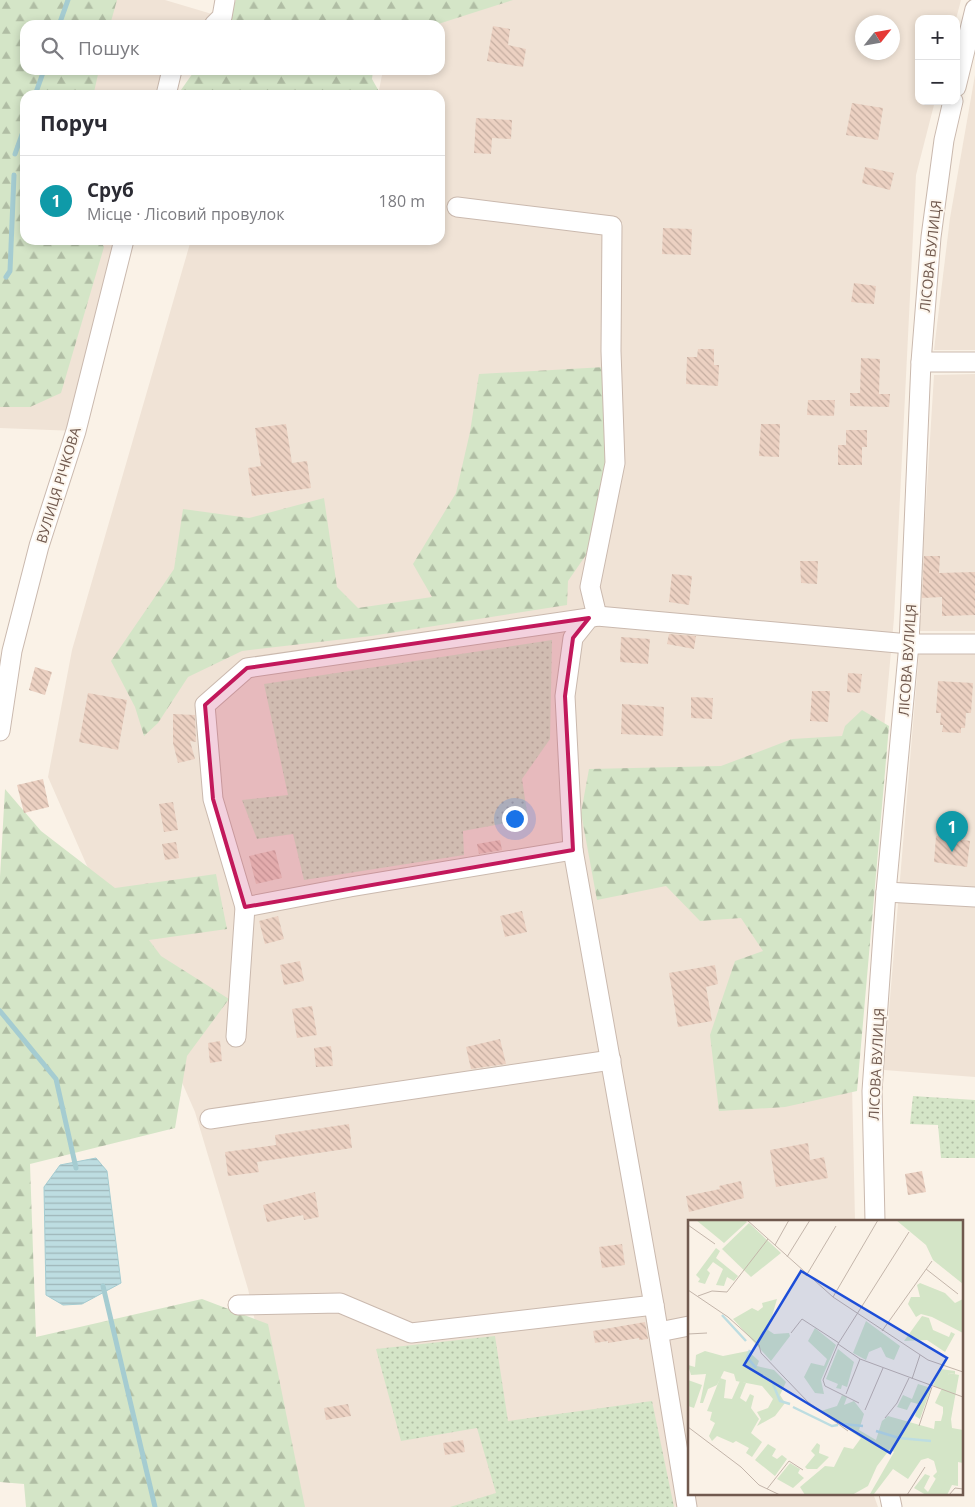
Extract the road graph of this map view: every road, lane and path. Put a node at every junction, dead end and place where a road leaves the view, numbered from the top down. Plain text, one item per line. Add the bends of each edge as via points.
1 (225, 0) edge
2 (975, 9) edge
3 (219, 20) edge
4 (968, 64) edge
5 (171, 75) edge
6 (960, 79) edge
7 (167, 90) edge
8 (952, 105) edge
9 (458, 207) dead end
10 (123, 245) edge
11 (921, 362) junction
12 (975, 362) edge
13 (593, 617) junction
14 (909, 644) junction
15 (975, 644) edge
16 (0, 731) edge
17 (573, 850) junction
18 (886, 892) junction
19 (975, 897) edge
20 (245, 907) junction
21 (236, 1037) dead end
22 (611, 1060) junction
23 (210, 1119) dead end
24 (875, 1220) edge
25 (238, 1305) dead end
26 (654, 1305) junction
27 (688, 1326) edge
28 (659, 1332) junction
29 (889, 1494) edge
30 (688, 1507) edge
31 (892, 1507) edge

1 - 3 street
2 - 4 street
4 - 6 street
5 - 7 street
8 - 11 street, ЛІСОВА ВУЛИЦЯ via 930,237
9 - 13 street via 612,226 611,351 615,463 590,587
10 - 16 street, ВУЛИЦЯ РІЧКОВА via 76,431 39,546 12,651
11 - 12 street
11 - 14 street, ЛІСОВА ВУЛИЦЯ
13 - 14 street
13 - 17 street via 573,638 565,696
13 - 20 street via 247,668 205,705 213,799
14 - 15 street
14 - 18 street, ЛІСОВА ВУЛИЦЯ
17 - 20 street
17 - 22 street
18 - 19 street
18 - 24 street, ЛІСОВА ВУЛИЦЯ via 872,1091
20 - 21 street
22 - 23 street
22 - 26 street
25 - 26 street via 340,1303 411,1333
26 - 28 street
27 - 28 street
28 - 30 street
29 - 31 street

